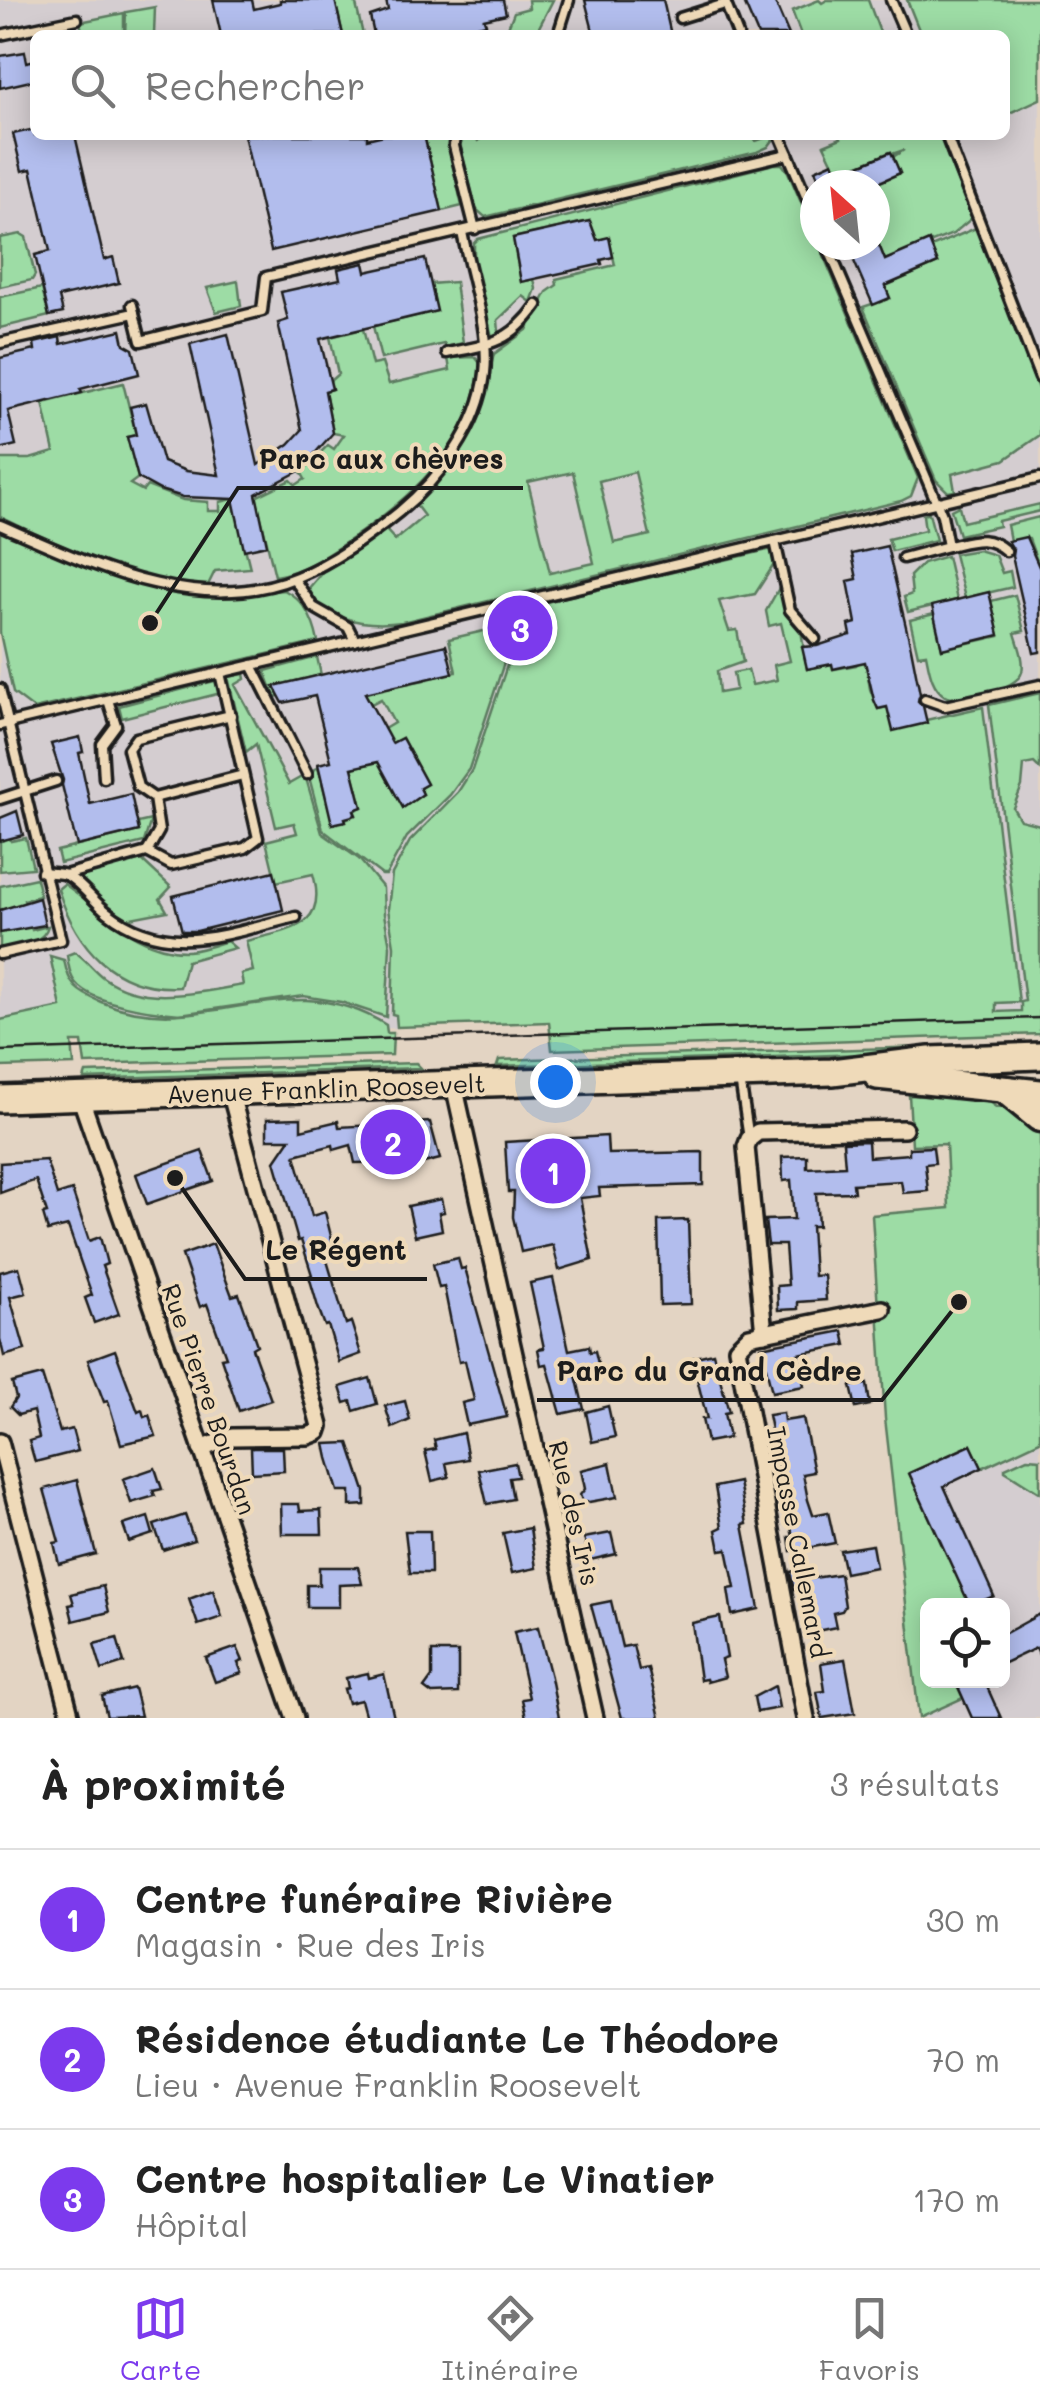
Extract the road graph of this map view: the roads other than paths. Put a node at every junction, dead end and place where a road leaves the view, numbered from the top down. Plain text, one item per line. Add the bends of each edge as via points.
1 (568, 0) edge
2 (892, 0) edge
3 (724, 2) edge
4 (78, 18) dead end
5 (680, 18) dead end
6 (559, 30) edge
7 (736, 30) edge
8 (904, 30) edge
9 (0, 35) edge
10 (455, 140) edge
11 (782, 140) edge
12 (948, 140) edge
13 (788, 154) junction
14 (800, 182) edge
15 (475, 229) junction
16 (462, 232) junction
17 (833, 260) edge
18 (537, 304) dead end
19 (0, 343) edge
20 (485, 346) junction
21 (447, 353) dead end
22 (1040, 378) edge
23 (1040, 478) edge
24 (936, 503) junction
25 (0, 524) edge
26 (775, 541) junction
27 (948, 546) junction
28 (1006, 551) dead end
29 (903, 558) dead end
30 (294, 579) junction
31 (816, 639) dead end
32 (355, 641) junction
33 (252, 666) junction
34 (220, 673) junction
35 (1040, 685) edge
36 (0, 689) edge
37 (926, 698) dead end
38 (108, 700) junction
39 (230, 715) junction
40 (4, 724) edge
41 (307, 774) dead end
42 (243, 775) junction
43 (104, 778) dead end
44 (56, 781) dead end
45 (24, 793) junction
46 (154, 798) junction
47 (0, 799) edge
48 (148, 852) junction
49 (42, 872) junction
50 (65, 875) junction
51 (296, 917) dead end
52 (0, 954) edge
53 (1040, 1056) edge
54 (832, 1072) junction
55 (740, 1074) junction
56 (454, 1084) junction
57 (230, 1091) junction
58 (1008, 1092) junction
59 (1040, 1093) edge
60 (80, 1096) junction
61 (0, 1099) edge
62 (1040, 1117) edge
63 (904, 1129) dead end
64 (748, 1139) junction
65 (882, 1309) dead end
66 (764, 1333) junction
67 (0, 1442) edge
68 (201, 1449) junction
69 (71, 1718) edge
70 (295, 1718) edge
71 (596, 1718) edge
72 (806, 1718) edge

1 - 6 lane
2 - 8 lane
3 - 5 lane
3 - 7 lane
4 - 9 lane
10 - 15 lane
11 - 13 lane
12 - 22 lane
13 - 14 lane
13 - 15 lane
15 - 16 lane
16 - 19 lane via 266,277 262,310 141,341 133,309
16 - 20 lane
17 - 24 lane
18 - 20 lane via 514,332
20 - 21 lane
20 - 30 lane via 475,412 437,473 358,543
23 - 24 lane
24 - 26 lane
24 - 27 lane
25 - 30 lane via 92,565 156,583 220,591
26 - 31 lane via 790,610
26 - 32 lane
27 - 28 lane via 983,539
27 - 29 lane
30 - 32 lane via 313,607 348,627
32 - 33 lane
33 - 34 lane
33 - 41 lane
34 - 38 lane
34 - 39 lane
35 - 37 lane via 945,706
36 - 40 lane
38 - 40 lane
38 - 43 lane via 116,725 102,744
39 - 42 lane
39 - 46 lane via 136,738 128,749 138,787
40 - 45 lane
42 - 46 lane
42 - 48 lane via 258,838 245,848 170,865
44 - 45 lane
45 - 47 lane
45 - 49 lane
46 - 48 lane via 158,831
48 - 50 lane
49 - 50 lane
49 - 52 lane via 61,940
50 - 51 lane via 112,916 168,940 201,940
53 - 54 main road, Avenue Franklin Roosevelt
54 - 55 main road, Avenue Franklin Roosevelt
54 - 58 main road, Avenue Franklin Roosevelt
55 - 56 main road, Avenue Franklin Roosevelt
55 - 64 lane
56 - 57 main road, Avenue Franklin Roosevelt
56 - 71 street, Rue des Iris
57 - 60 main road, Avenue Franklin Roosevelt
57 - 68 street via 320,1426 308,1436 232,1437
58 - 59 main road, Avenue Franklin Roosevelt
58 - 62 highway
60 - 61 main road, Avenue Franklin Roosevelt
60 - 68 street, Rue Pierre Bourdan
63 - 64 street via 758,1132
64 - 66 street
65 - 66 street
66 - 72 street, Impasse Callemard via 737,1348
67 - 69 street
68 - 70 street, Rue Pierre Bourdan

